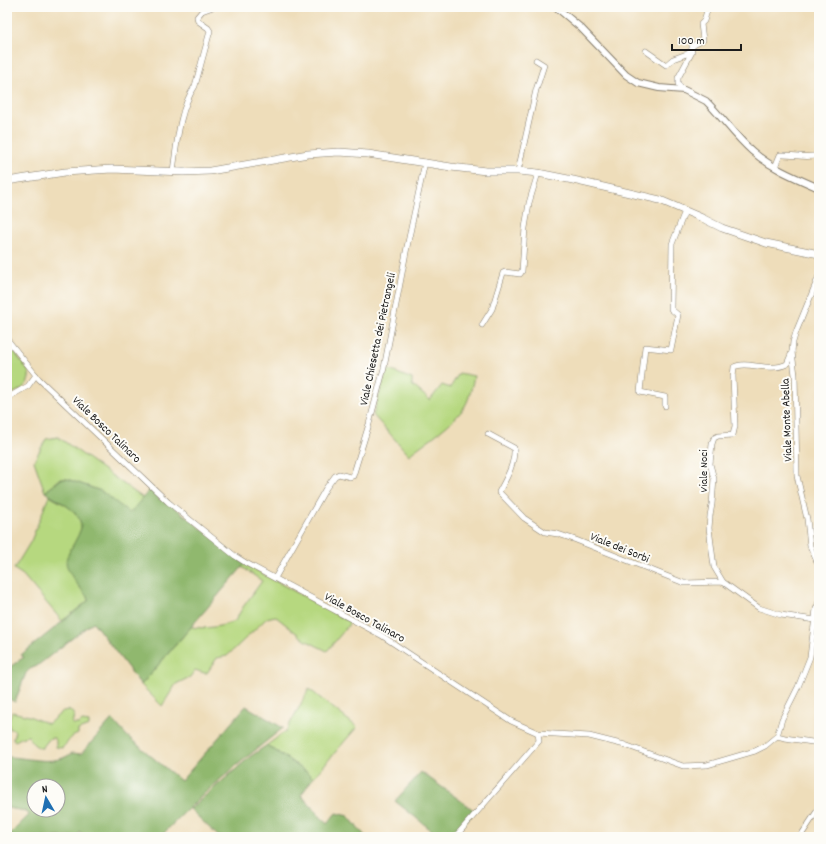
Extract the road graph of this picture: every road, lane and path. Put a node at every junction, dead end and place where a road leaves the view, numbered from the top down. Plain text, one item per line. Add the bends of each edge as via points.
1 (213, 7) edge
2 (556, 7) edge
3 (708, 7) edge
4 (646, 51) dead end
5 (688, 54) junction
6 (536, 60) dead end
7 (682, 89) junction
8 (819, 155) edge
9 (425, 162) junction
10 (774, 167) junction
11 (173, 171) junction
12 (518, 171) junction
13 (538, 173) junction
14 (7, 181) edge
15 (819, 188) edge
16 (685, 211) junction
17 (819, 254) edge
18 (819, 276) edge
19 (482, 324) dead end
20 (7, 339) edge
21 (792, 352) junction
22 (36, 375) junction
23 (7, 398) edge
24 (665, 406) dead end
25 (488, 434) dead end
26 (819, 566) edge
27 (275, 578) junction
28 (723, 582) junction
29 (819, 602) edge
30 (815, 620) junction
31 (538, 733) junction
32 (777, 736) junction
33 (819, 744) edge
34 (819, 808) edge
35 (455, 837) edge
36 (800, 837) edge

1 - 11 street via 202,11 197,17 210,31 195,86 183,115
2 - 7 street via 581,28 626,75 638,83 659,88
3 - 5 street via 704,21 700,24 703,40 692,46
4 - 5 street via 666,65 673,59
5 - 7 street via 692,52 678,78 678,84
6 - 12 street via 544,64
7 - 10 street via 706,101 751,151
8 - 10 street via 780,155
9 - 11 main road via 339,152 308,154 210,171
9 - 12 main road via 479,170
9 - 27 street, Viale Chiesetta dei Pietrangeli via 384,368 353,476 335,476
10 - 15 street
11 - 14 main road via 112,169 65,172
12 - 13 main road
13 - 16 main road via 660,200
13 - 19 street via 528,209 522,271 520,274 503,273 492,309
16 - 17 main road via 722,228 766,242
16 - 24 street via 672,244 671,309 678,315 671,350 645,347 640,392 666,397
18 - 21 street, Viale Monte Abella via 797,328
20 - 22 street, Viale Bosco Talinaro
21 - 26 street, Viale Monte Abella via 798,476 810,546
21 - 28 street, Viale Noci via 786,364 780,367 734,367 735,426 732,435 714,438 710,464 714,479 710,536 714,567
22 - 23 street via 28,386
22 - 27 street, Viale Bosco Talinaro via 168,502 246,564
25 - 28 street, Viale dei Sorbi via 514,448 508,474 499,492 524,518 545,532 576,540 684,583
27 - 31 street, Viale Bosco Talinaro via 381,635 511,721
28 - 30 street via 759,608
29 - 30 street
30 - 32 street via 810,656
31 - 32 street, Viale Bosco Talinaro via 589,736 625,744 683,766 706,765 755,751
31 - 35 street via 538,741
32 - 33 street
34 - 36 street

